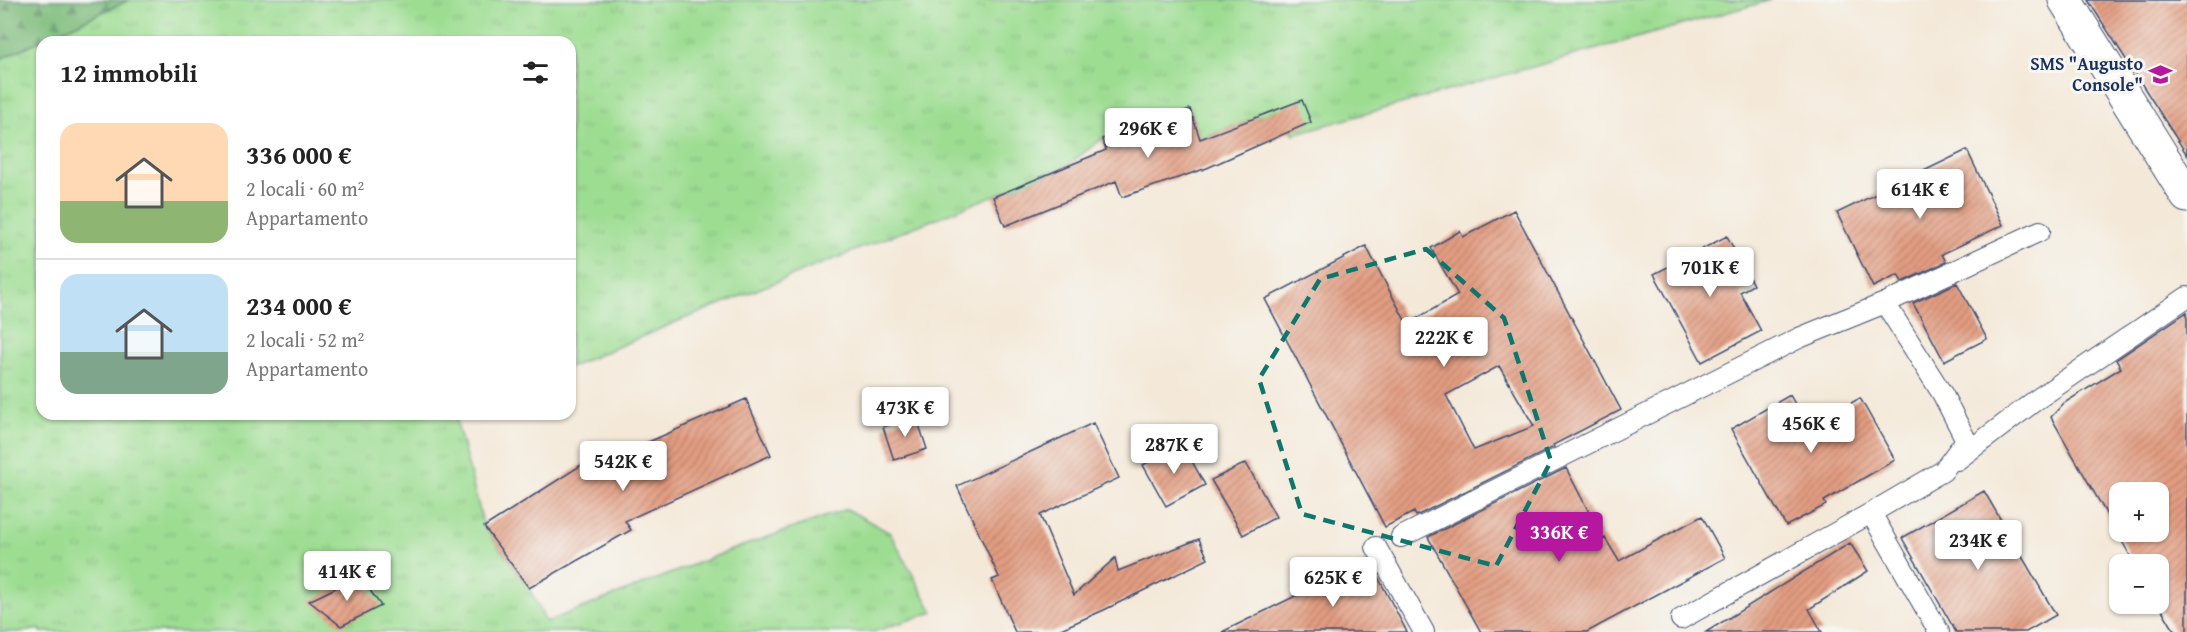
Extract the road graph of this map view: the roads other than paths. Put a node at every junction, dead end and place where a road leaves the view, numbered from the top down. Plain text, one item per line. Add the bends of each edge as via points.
1 (2066, 0) edge
2 (2183, 179) edge
3 (2040, 231) dead end
4 (2187, 297) edge
5 (1885, 303) junction
6 (1943, 471) junction
7 (1871, 513) junction
8 (1401, 537) dead end
9 (1376, 547) dead end
10 (1681, 619) dead end
11 (1424, 632) edge
12 (1939, 632) edge

1 - 2 street
3 - 5 lane
4 - 6 lane via 2036,400
5 - 6 lane via 1943,395 1966,440
5 - 8 lane via 1799,338
6 - 7 lane
7 - 10 lane
7 - 12 lane
9 - 11 lane

